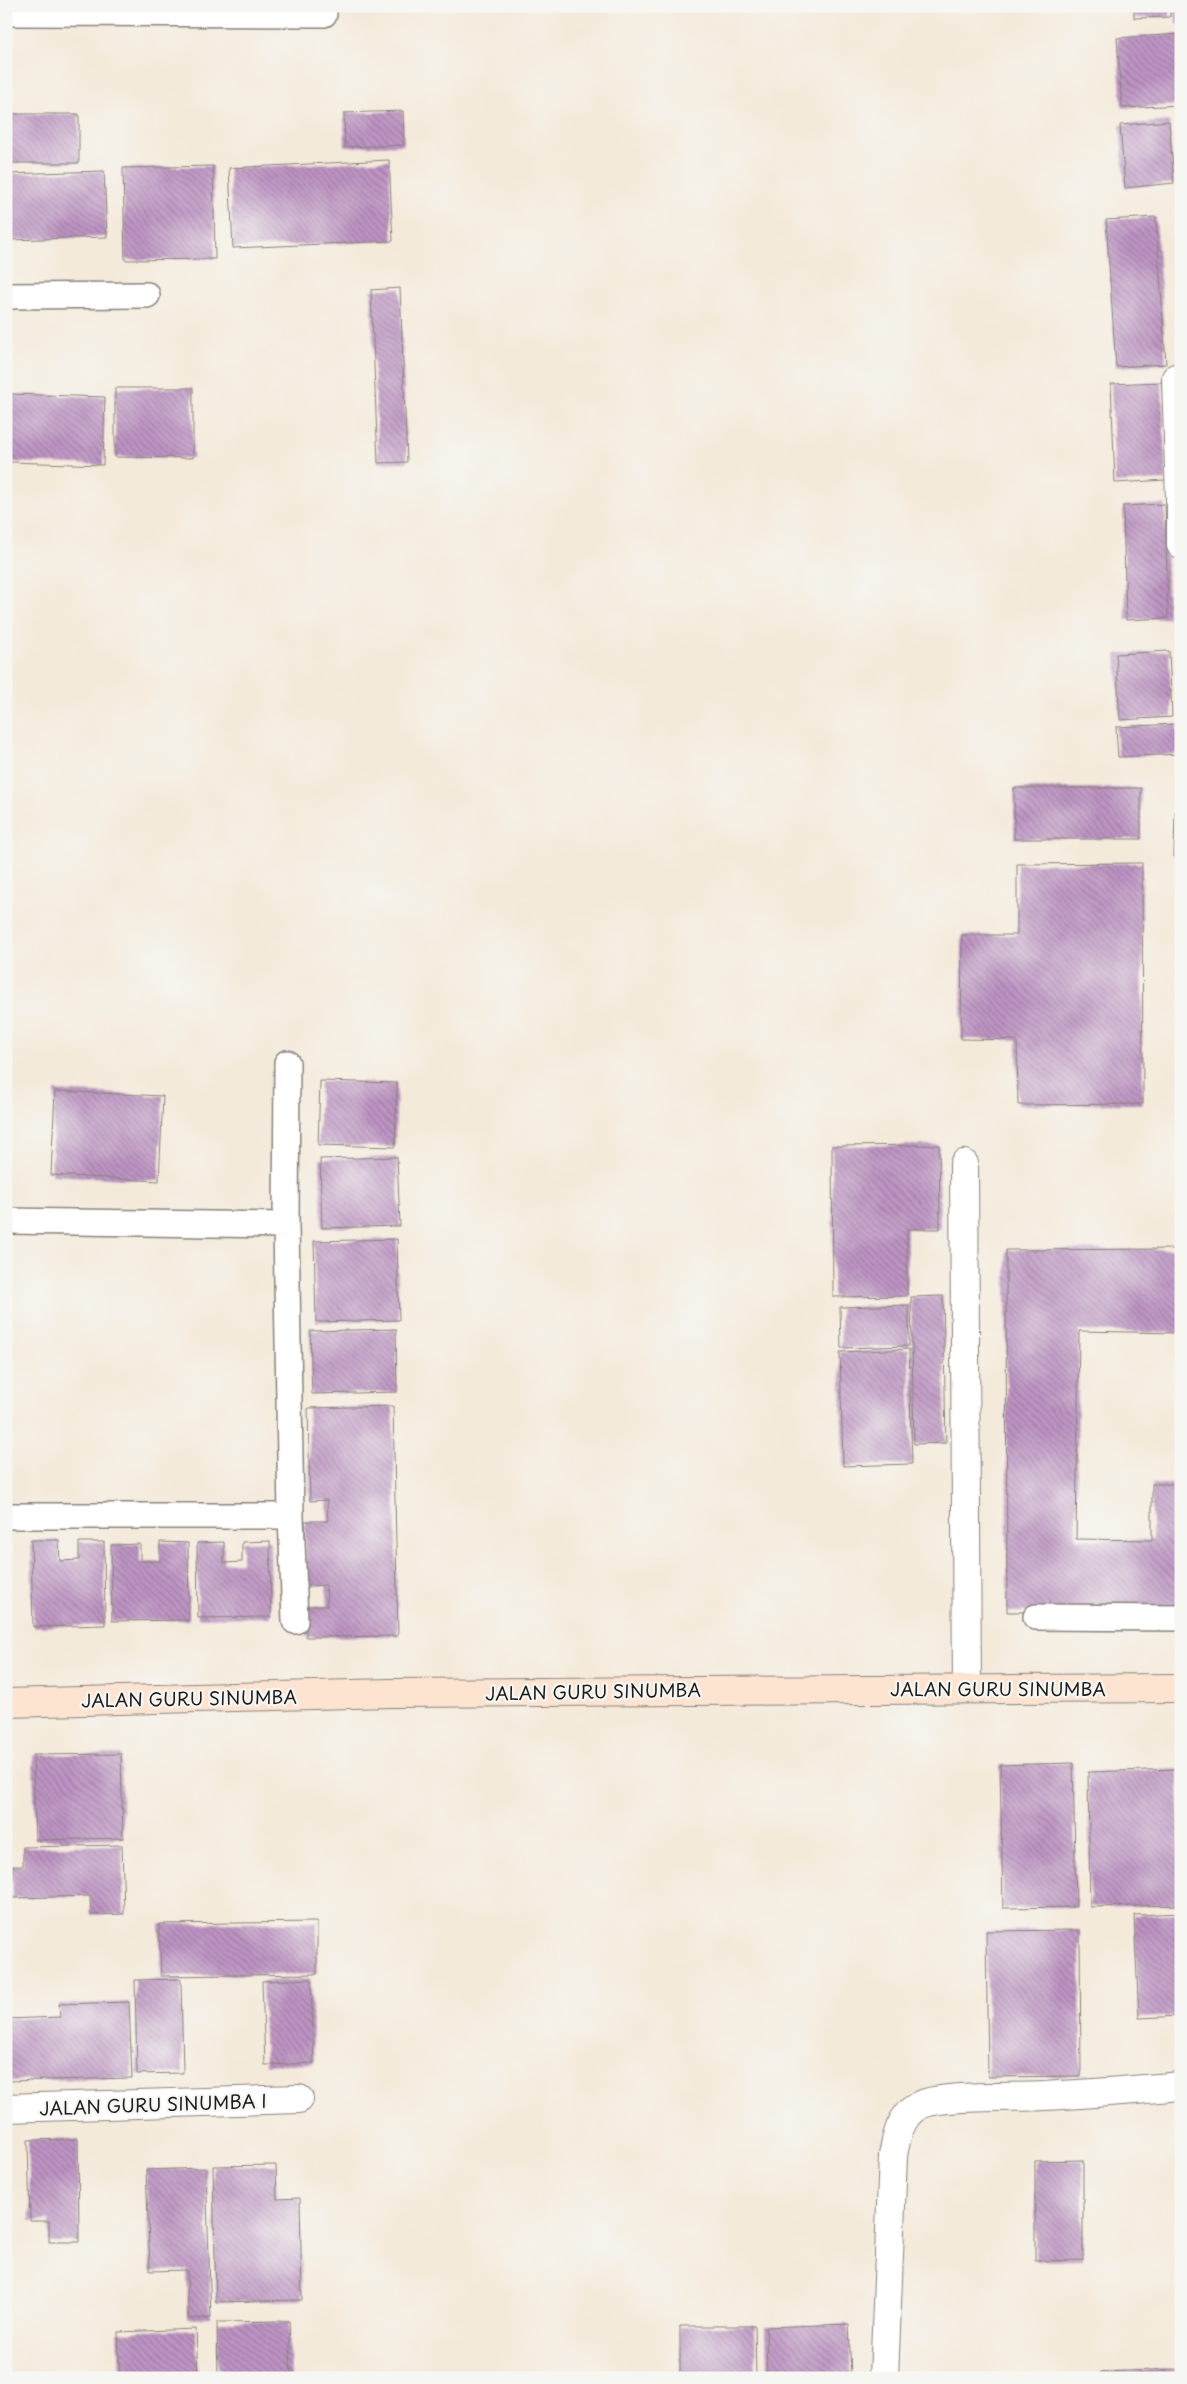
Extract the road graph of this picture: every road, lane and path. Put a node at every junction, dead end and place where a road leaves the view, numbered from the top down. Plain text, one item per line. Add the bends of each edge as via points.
1 (6, 12) edge
2 (324, 14) dead end
3 (147, 295) dead end
4 (6, 296) edge
5 (1176, 378) dead end
6 (1180, 500) edge
7 (1181, 545) edge
8 (287, 1063) dead end
9 (964, 1164) dead end
10 (6, 1221) edge
11 (286, 1225) junction
12 (6, 1516) edge
13 (292, 1516) junction
14 (1036, 1617) dead end
15 (1181, 1618) edge
16 (295, 1620) dead end
17 (967, 1688) junction
18 (1181, 1688) edge
19 (6, 1703) edge
20 (1181, 2086) edge
21 (299, 2099) dead end
22 (6, 2108) edge
23 (884, 2378) edge

1 - 2 lane
3 - 4 lane
5 - 6 street
6 - 7 street
8 - 11 lane
9 - 17 street
10 - 11 lane
11 - 13 lane
12 - 13 lane
13 - 16 lane
14 - 15 lane
17 - 18 street, JALAN GURU SINUMBA
17 - 19 street, JALAN GURU SINUMBA via 390,1693
20 - 23 street via 949,2100 918,2106 909,2113 902,2124 893,2156
21 - 22 street, JALAN GURU SINUMBA I

